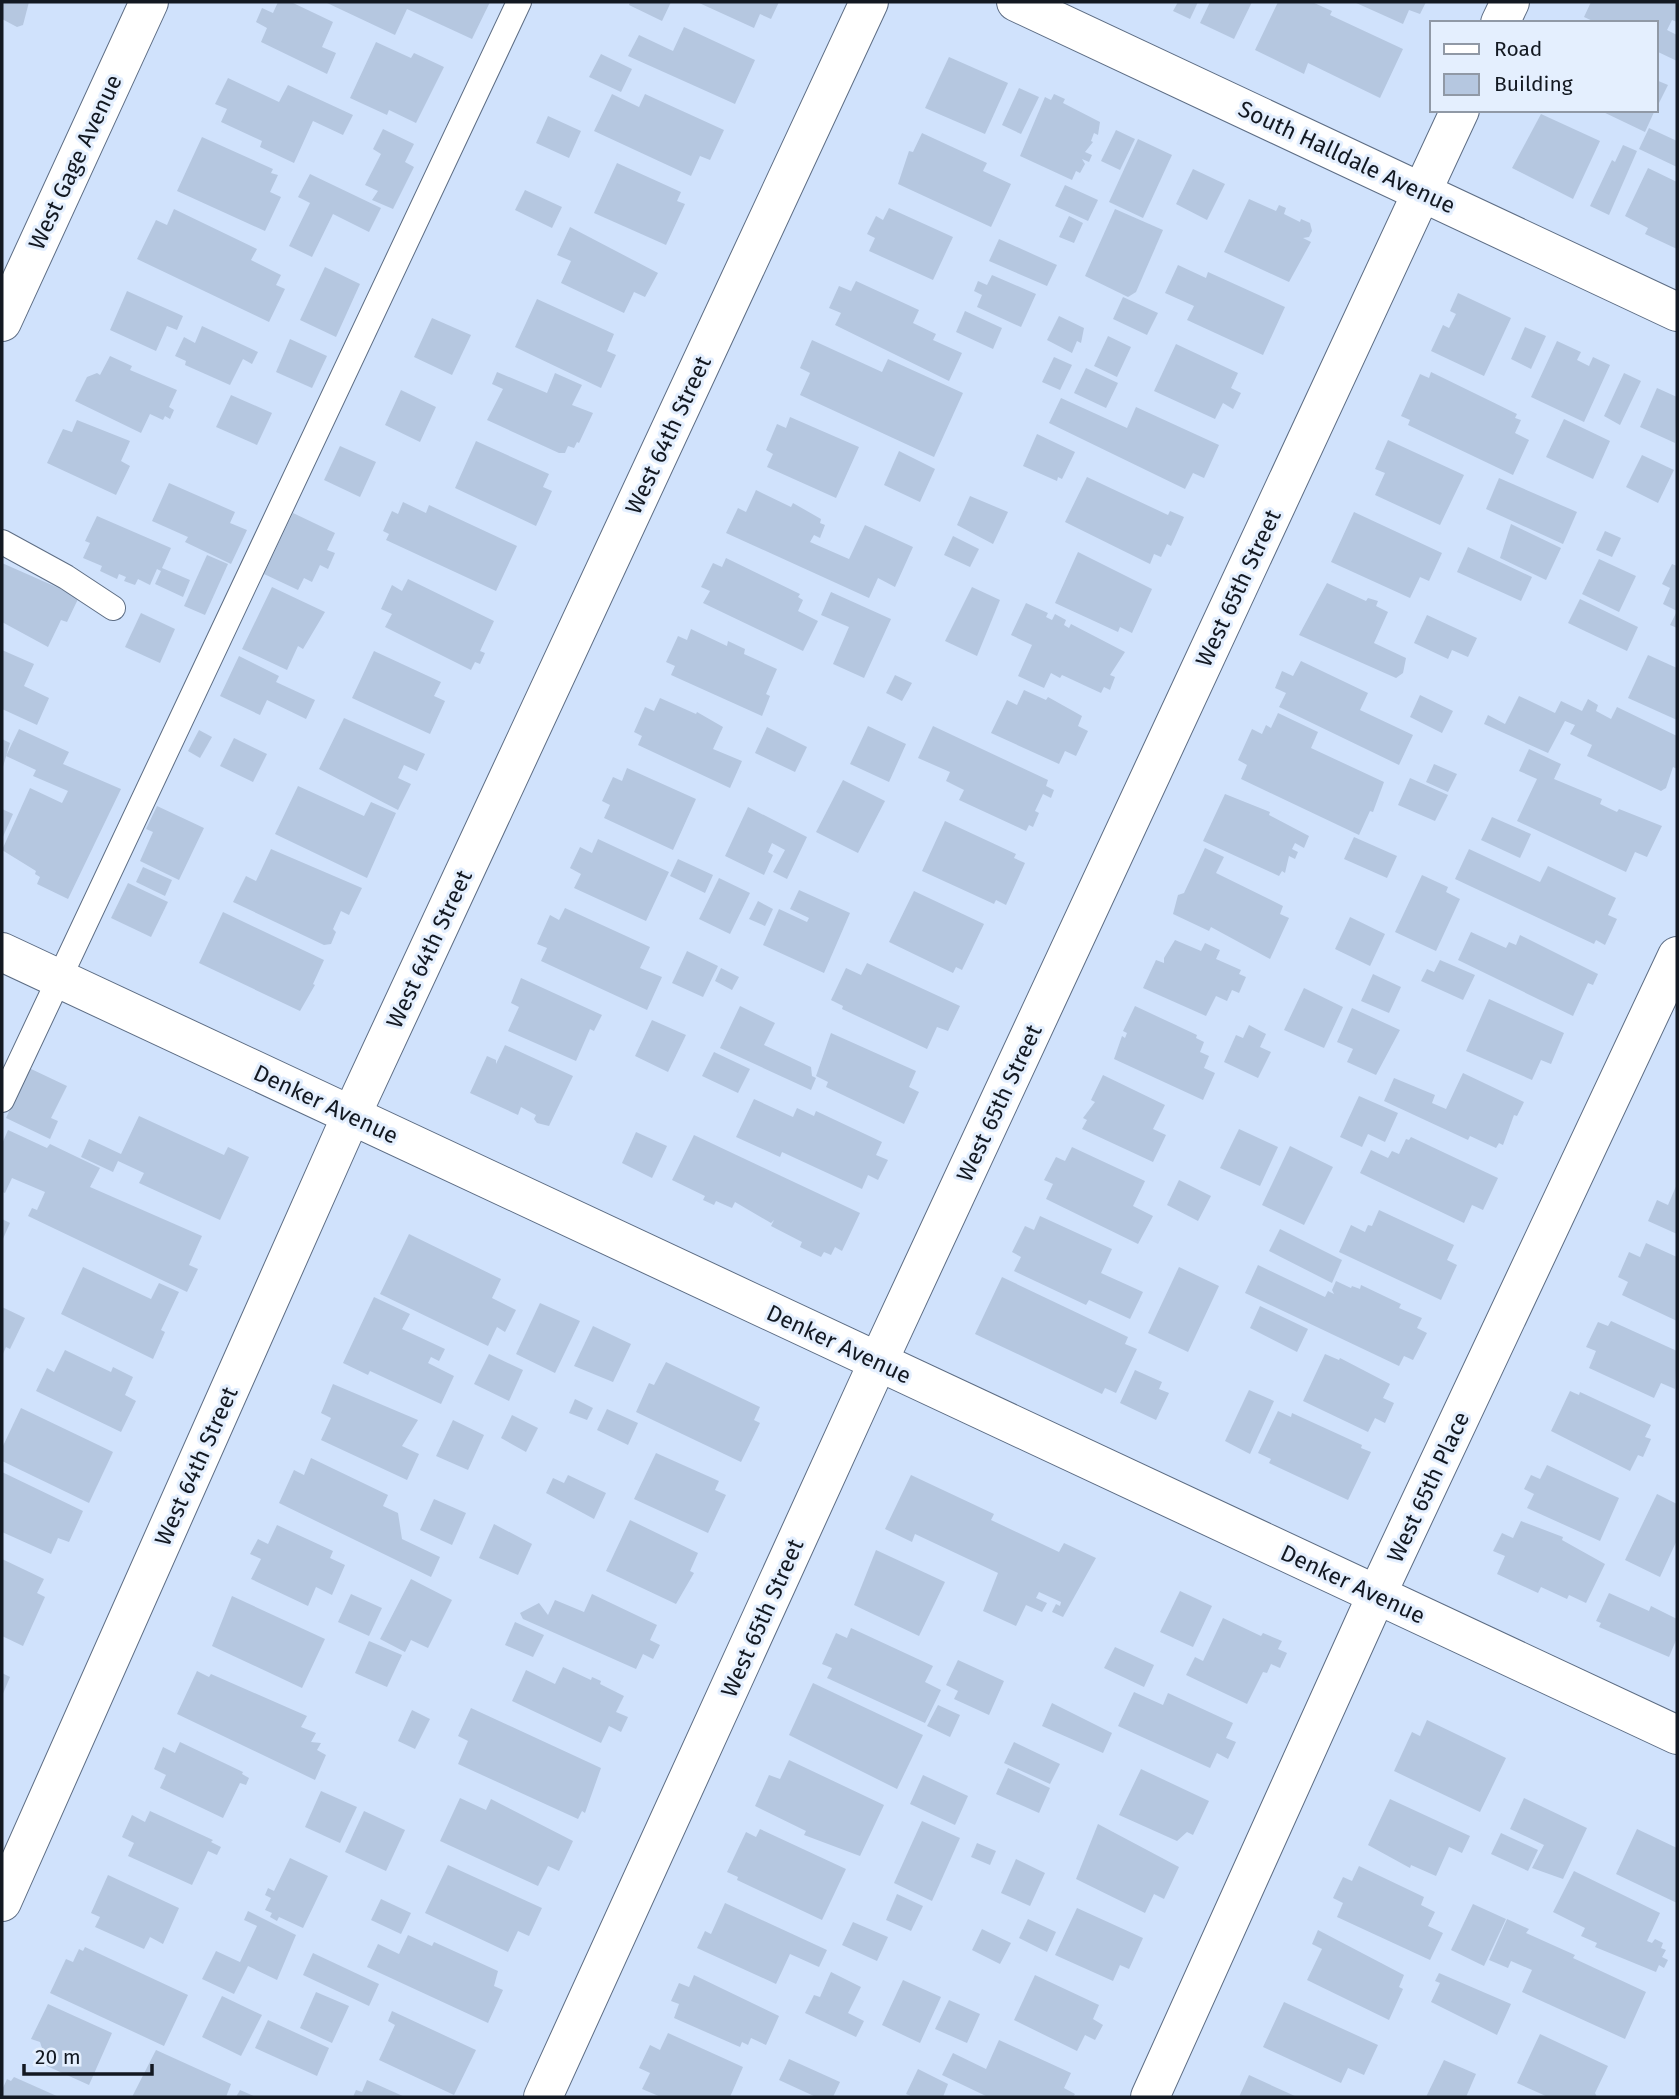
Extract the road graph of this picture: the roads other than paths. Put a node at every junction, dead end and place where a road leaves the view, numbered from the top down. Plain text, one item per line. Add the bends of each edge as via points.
1 (149, 2) edge
2 (519, 2) edge
3 (869, 2) edge
4 (1016, 2) edge
5 (1510, 2) edge
6 (1501, 21) edge
7 (1459, 112) edge
8 (1422, 192) junction
9 (1677, 312) edge
10 (2, 321) edge
11 (2, 542) edge
12 (113, 608) dead end
13 (2, 953) edge
14 (1677, 956) edge
15 (58, 979) junction
16 (2, 1100) edge
17 (351, 1116) junction
18 (878, 1362) junction
19 (1377, 1594) junction
20 (1677, 1735) edge
21 (2, 1902) edge
22 (543, 2097) edge
23 (1150, 2097) edge

1 - 10 street, West Gage Avenue
2 - 15 lane
3 - 17 street, West 64th Street
4 - 8 street, South Halldale Avenue
5 - 6 street
7 - 8 street, West 65th Street
8 - 9 street, South Halldale Avenue
8 - 18 street, West 65th Street
11 - 12 lane
13 - 15 street, Denker Avenue
14 - 19 street, West 65th Place
15 - 16 lane
15 - 17 street, Denker Avenue
17 - 18 street, Denker Avenue
17 - 21 street, West 64th Street
18 - 19 street, Denker Avenue
18 - 22 street, West 65th Street
19 - 20 street, Denker Avenue
19 - 23 street, West 65th Place

